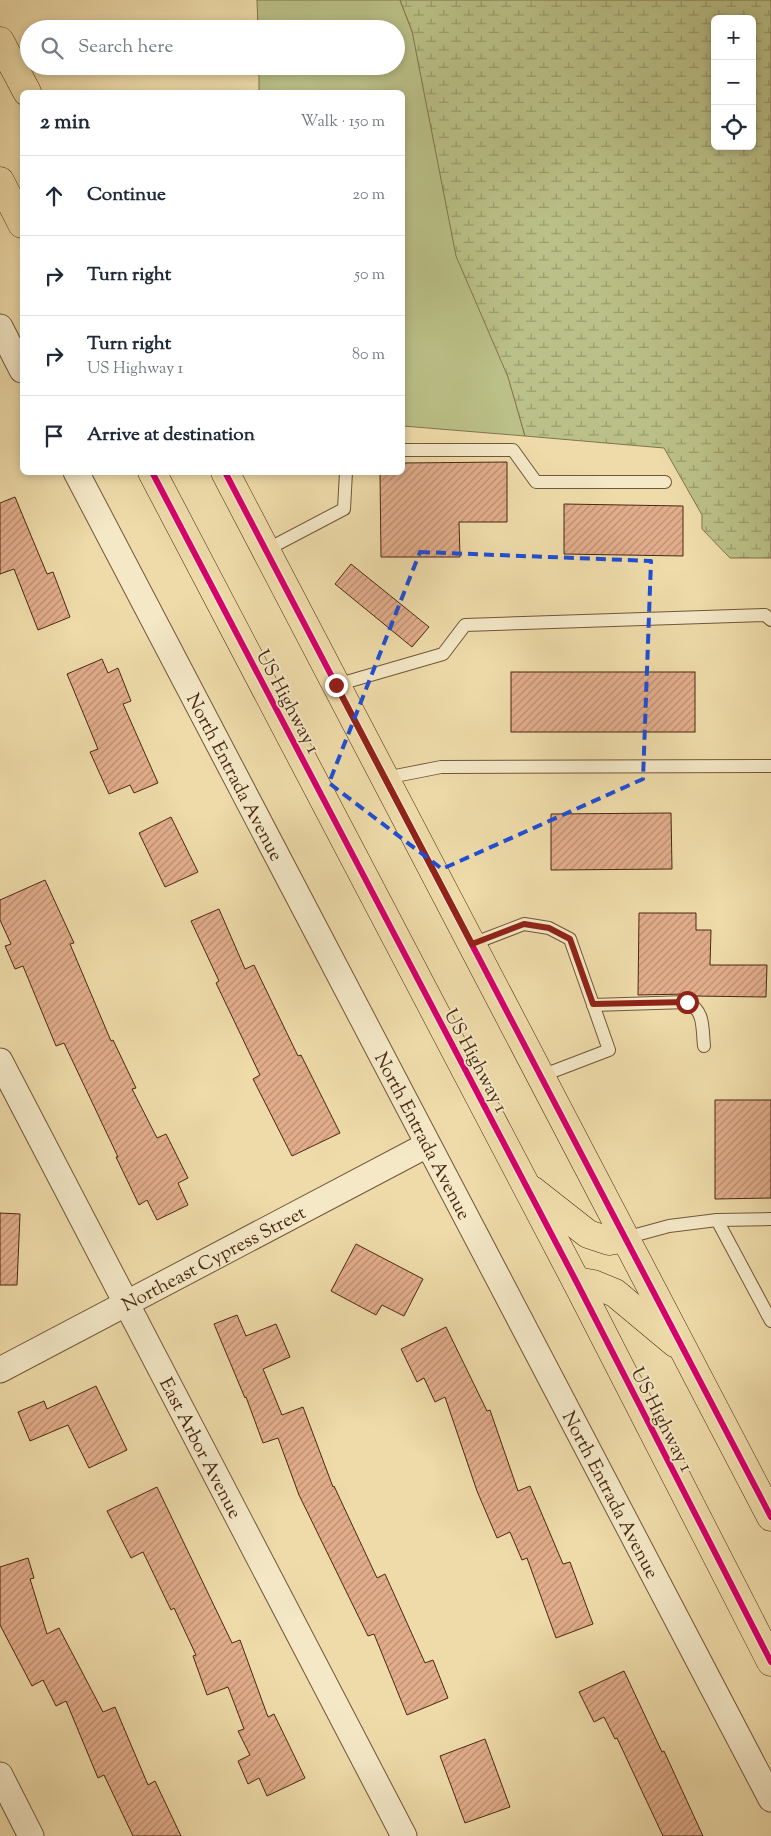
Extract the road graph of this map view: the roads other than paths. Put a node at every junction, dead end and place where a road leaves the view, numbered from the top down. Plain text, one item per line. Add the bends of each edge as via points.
1 (0, 41) edge
2 (26, 90) edge
3 (0, 181) edge
4 (20, 220) edge
5 (0, 327) edge
6 (20, 366) edge
7 (405, 450) edge
8 (78, 475) edge
9 (154, 475) edge
10 (227, 475) edge
11 (346, 475) edge
12 (665, 482) dead end
13 (266, 550) junction
14 (771, 620) edge
15 (336, 685) junction
16 (771, 766) edge
17 (385, 778) junction
18 (472, 944) junction
19 (593, 1004) junction
20 (704, 1046) dead end
21 (0, 1061) edge
22 (541, 1076) junction
23 (427, 1145) junction
24 (525, 1184) junction
25 (771, 1219) edge
26 (717, 1220) junction
27 (626, 1238) junction
28 (576, 1281) junction
29 (127, 1303) junction
30 (771, 1321) edge
31 (684, 1350) junction
32 (0, 1370) edge
33 (769, 1511) edge
34 (771, 1662) edge
35 (0, 1775) edge
36 (771, 1799) edge
37 (31, 1836) edge
38 (404, 1836) edge

1 - 2 main road
3 - 4 main road
5 - 6 street
7 - 12 lane via 513,450 536,482
8 - 23 street, North Entrada Avenue
9 - 24 main road, US Highway 1
10 - 13 main road
11 - 13 lane via 344,509
13 - 15 main road
14 - 15 lane via 765,615 465,625 443,654
15 - 17 main road
16 - 17 lane via 441,767
17 - 18 main road
18 - 19 lane via 524,924 549,928 570,939
18 - 22 main road
19 - 20 lane via 687,1002 701,1014
19 - 22 lane via 609,1050
21 - 29 street, East Arbor Avenue
22 - 27 main road
23 - 29 street, Northeast Cypress Street
23 - 36 street, North Entrada Avenue
24 - 27 main road via 588,1234 609,1240
24 - 28 main road, US Highway 1
25 - 26 lane
26 - 27 lane via 669,1226
26 - 30 lane
27 - 31 main road
28 - 31 main road via 615,1293
28 - 34 main road, US Highway 1
29 - 32 street, Northeast Cypress Street
29 - 38 street, East Arbor Avenue
31 - 33 main road
35 - 37 street

